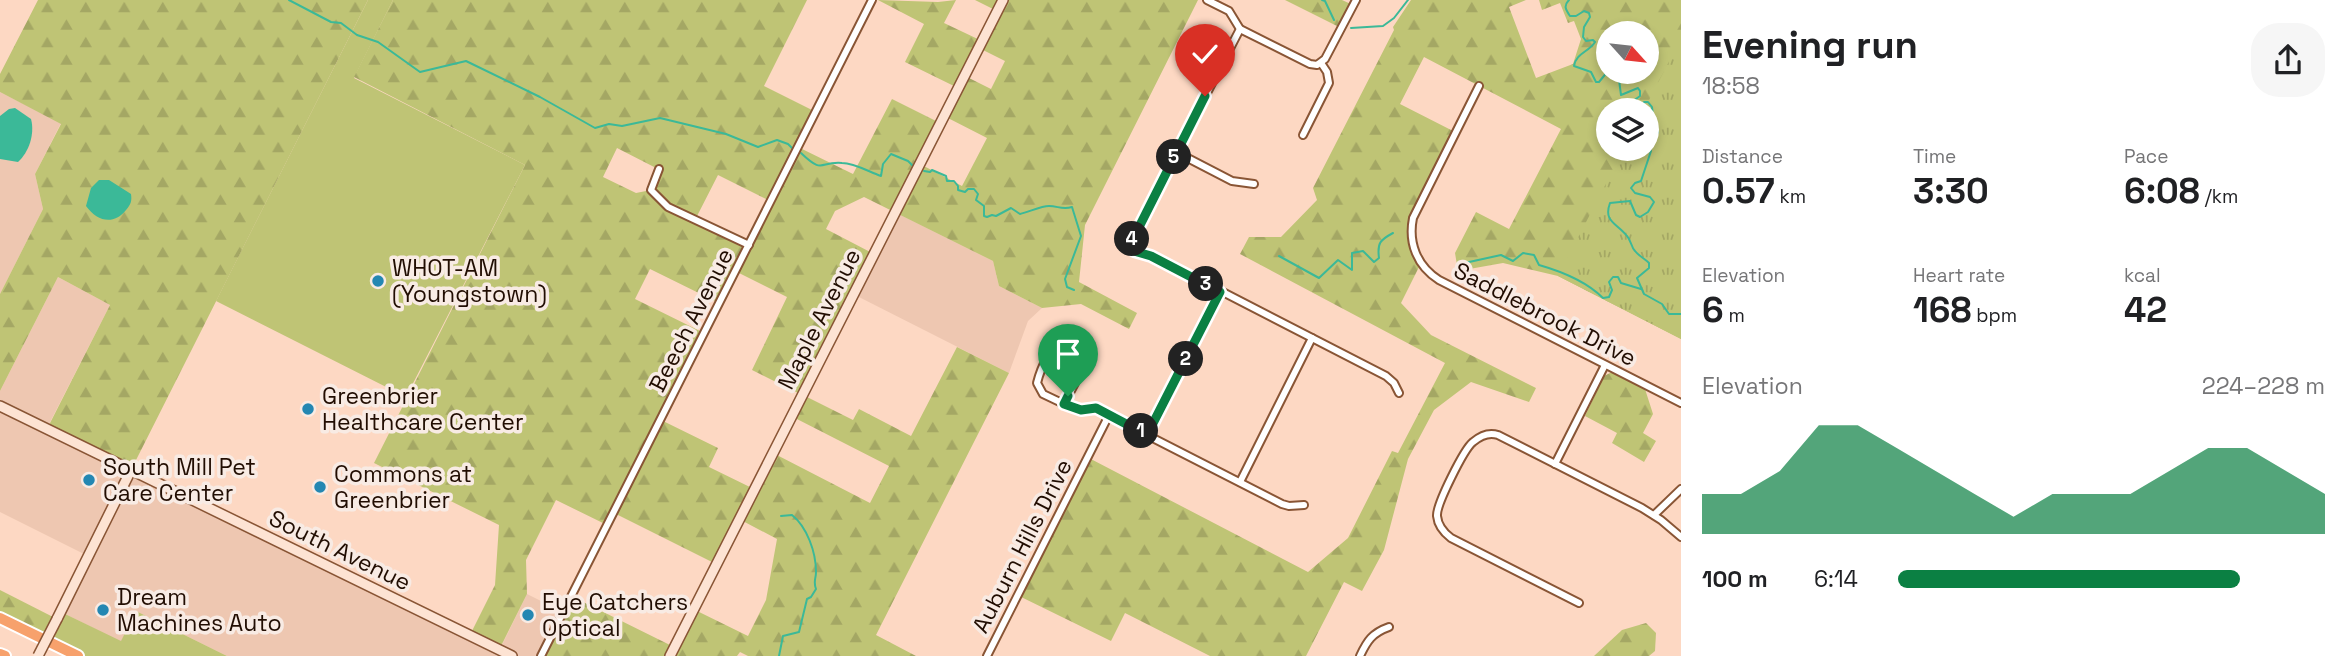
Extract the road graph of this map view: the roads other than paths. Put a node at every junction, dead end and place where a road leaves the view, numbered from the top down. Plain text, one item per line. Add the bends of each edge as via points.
1 (872, 0) edge
2 (1003, 0) edge
3 (1207, 0) edge
4 (1355, 1) edge
5 (1240, 29) junction
6 (1321, 63) junction
7 (1479, 86) dead end
8 (1303, 135) dead end
9 (1177, 152) junction
10 (659, 169) dead end
11 (1254, 184) dead end
12 (749, 245) junction
13 (1220, 292) junction
14 (1312, 338) junction
15 (1605, 365) junction
16 (1399, 393) dead end
17 (1681, 403) edge
18 (1064, 404) junction
19 (0, 406) edge
20 (1109, 415) junction
21 (1147, 435) junction
22 (1555, 464) junction
23 (131, 470) junction
24 (1240, 482) junction
25 (1681, 488) edge
26 (1304, 505) dead end
27 (1654, 515) junction
28 (1681, 537) edge
29 (1578, 603) dead end
30 (0, 618) edge
31 (1388, 627) dead end
32 (0, 654) edge
33 (5, 656) edge
34 (38, 656) edge
35 (78, 656) edge
36 (512, 656) edge
37 (541, 656) edge
38 (670, 656) edge
39 (986, 656) edge
40 (1360, 656) edge

1 - 12 street, Beech Avenue
2 - 38 street, Maple Avenue
3 - 5 street via 1229,11
4 - 6 street
5 - 6 street via 1310,64
5 - 9 street
6 - 8 street via 1329,83
7 - 15 street, Saddlebrook Drive via 1415,212 1411,232 1415,252 1439,280
9 - 11 street via 1233,181
9 - 13 street via 1131,245 1134,251
10 - 12 street via 651,190 662,202
12 - 37 street, Beech Avenue
13 - 14 street
13 - 21 street
14 - 16 street via 1385,376
14 - 24 street
15 - 17 street, Saddlebrook Drive
15 - 22 street
18 - 18 street via 1040,391 1038,379 1056,344 1066,337 1080,338 1089,344 1090,352
18 - 20 street via 1081,410 1096,408
19 - 23 street, South Avenue
20 - 21 street
20 - 39 street, Auburn Hills Drive
21 - 24 street
22 - 27 street
22 - 29 street via 1498,435 1478,438 1468,447 1439,502 1438,522 1451,538
23 - 34 street, bridge
23 - 36 street, South Avenue
24 - 26 street via 1289,506
25 - 27 street
27 - 28 street
30 - 35 highway
31 - 40 street via 1368,639
32 - 33 highway

